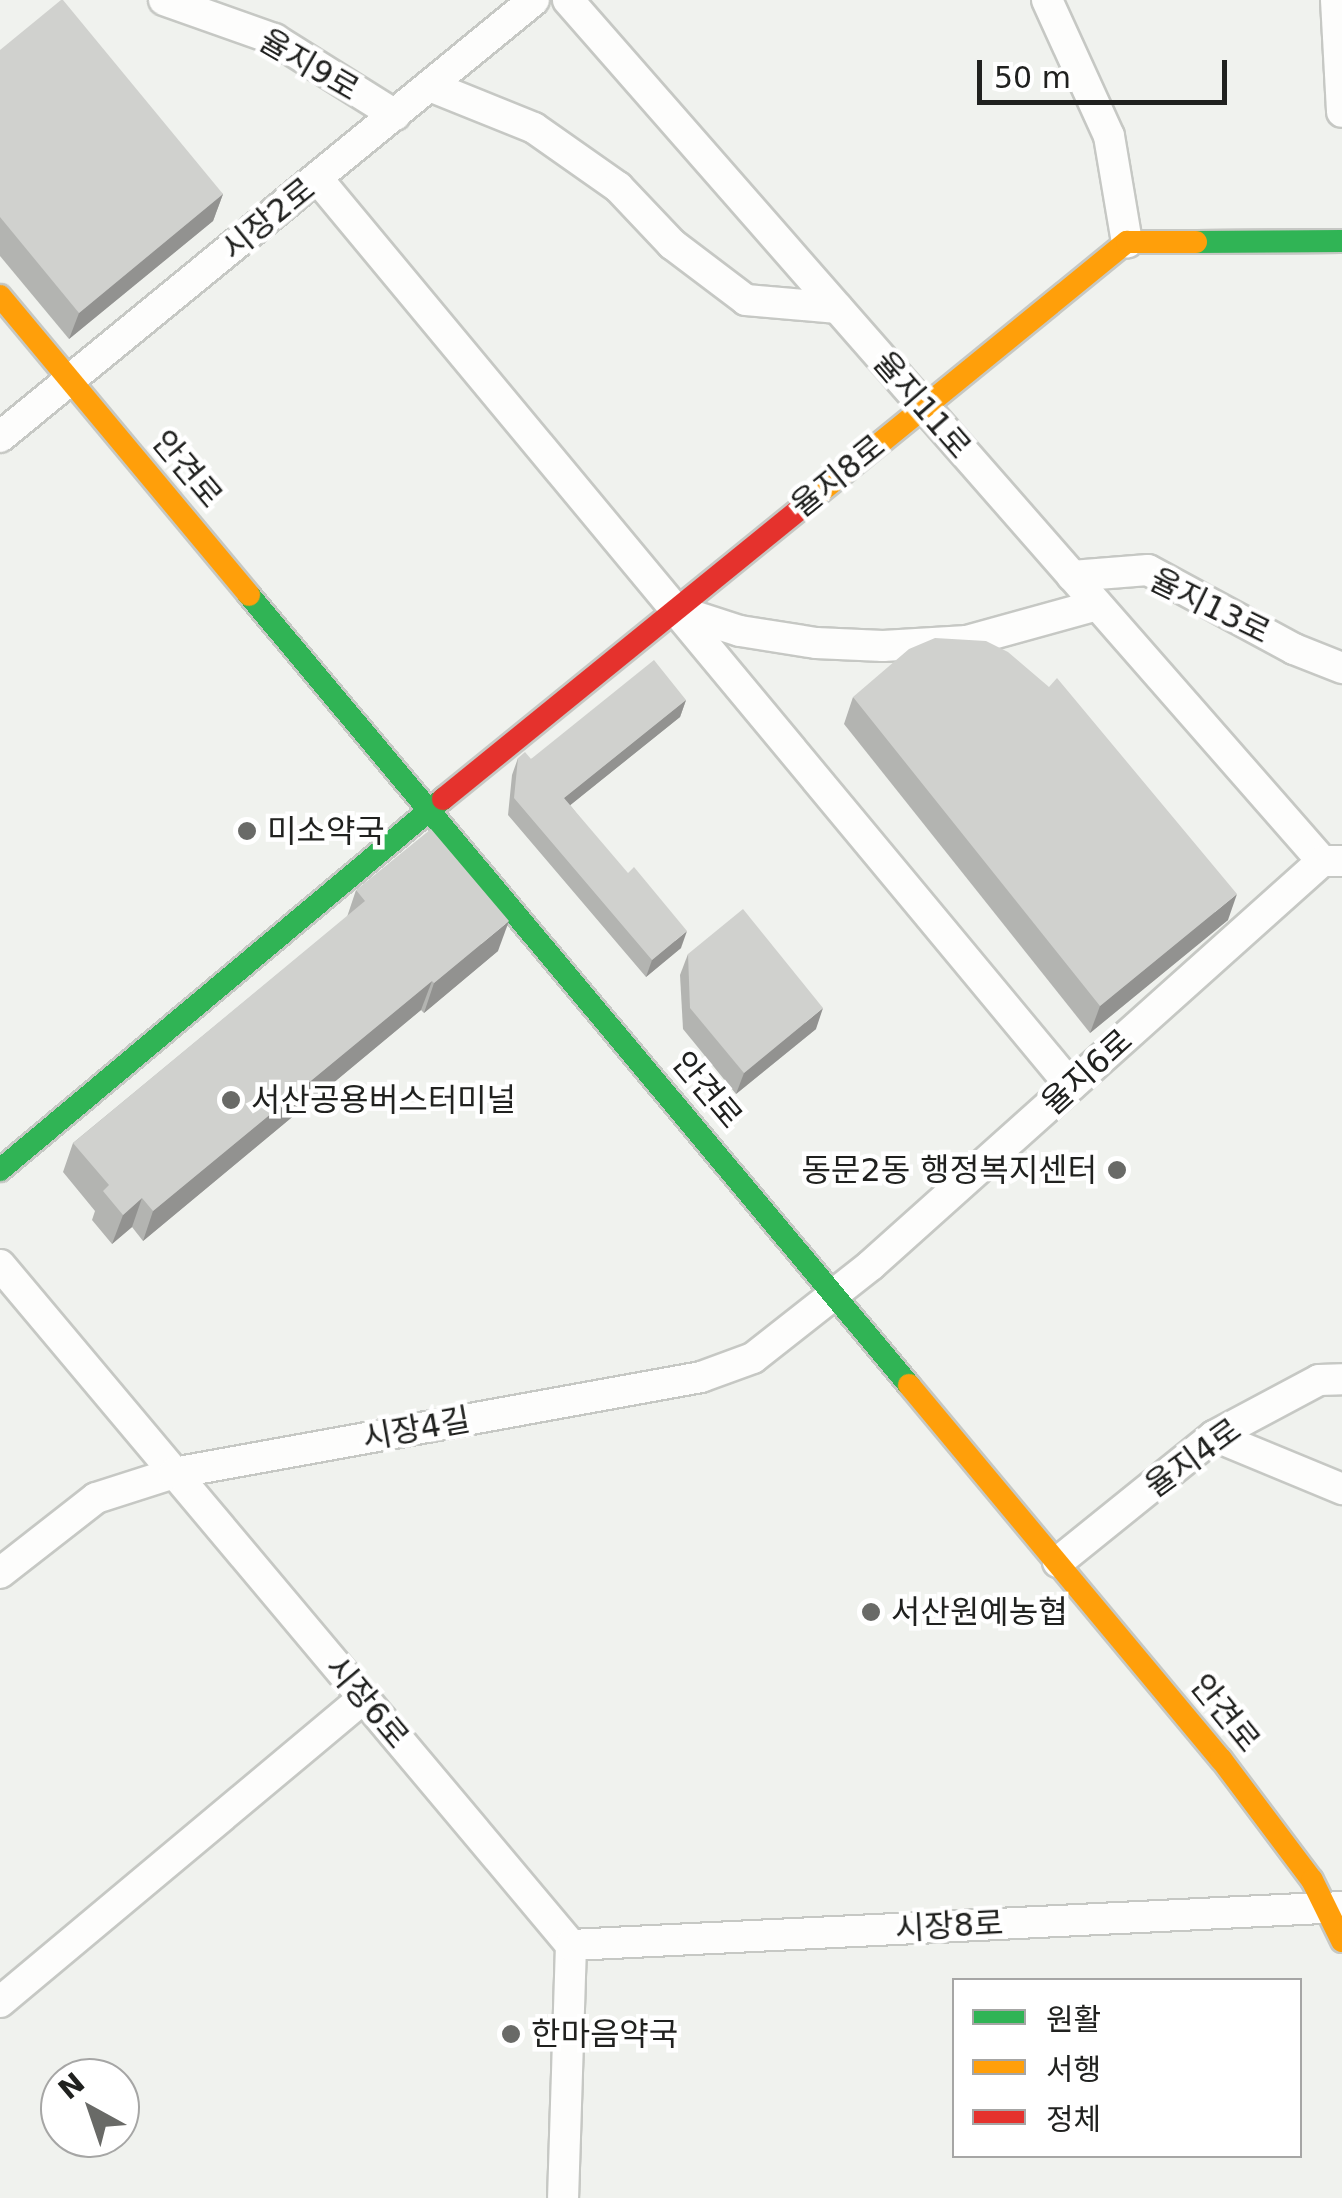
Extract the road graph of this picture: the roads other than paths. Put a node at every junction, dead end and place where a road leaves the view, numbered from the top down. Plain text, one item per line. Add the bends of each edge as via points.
1 (164, 0) edge
2 (534, 0) edge
3 (568, 0) edge
4 (1047, 0) edge
5 (1336, 0) edge
6 (430, 86) junction
7 (1342, 112) edge
8 (394, 114) junction
9 (317, 178) junction
10 (1342, 241) edge
11 (1127, 242) junction
12 (0, 296) edge
13 (838, 308) junction
14 (70, 380) junction
15 (924, 406) junction
16 (0, 437) edge
17 (1072, 576) junction
18 (1097, 605) junction
19 (675, 610) junction
20 (1342, 668) edge
21 (430, 810) junction
22 (1332, 861) edge
23 (1070, 1086) junction
24 (0, 1170) edge
25 (0, 1265) edge
26 (836, 1294) junction
27 (1342, 1379) edge
28 (1214, 1436) junction
29 (174, 1473) junction
30 (1342, 1489) edge
31 (1058, 1562) junction
32 (0, 1573) edge
33 (363, 1698) junction
34 (1335, 1907) edge
35 (1342, 1941) edge
36 (570, 1945) junction
37 (0, 2002) edge
38 (563, 2198) edge

1 - 8 street, 율지9로 via 274,39
2 - 6 street, 시장2로
3 - 13 street, 율지11로
4 - 11 street via 1108,136
5 - 7 street
6 - 8 street, 시장2로
6 - 13 street via 534,128 618,187 672,244 746,300
8 - 9 street, 시장2로
9 - 14 street, 시장2로
9 - 19 street
10 - 11 street
11 - 15 street, 율지8로
12 - 14 street, 안견로
13 - 15 street, 율지11로
14 - 16 street, 시장2로
14 - 21 street, 안견로
15 - 17 street, 율지11로
15 - 19 street, 율지8로
17 - 18 street, 율지11로
17 - 20 street, 율지13로 via 1148,570
18 - 19 street via 967,640 882,646 740,631
18 - 22 street, 율지11로
19 - 21 street, 율지8로
19 - 23 street
21 - 24 street, 율지8로
21 - 26 street, 안견로
22 - 23 street, 율지6로
23 - 26 street, 율지6로
25 - 29 street, 시장6로
26 - 29 street, 시장4길 via 754,1358 720,1373
26 - 31 street, 안견로
27 - 28 street, 율지4로 via 1319,1380
28 - 30 street
28 - 31 street, 율지4로
29 - 32 street, 시장4길 via 96,1498
29 - 33 street, 시장6로
31 - 34 street, 안견로
33 - 36 street, 시장6로
33 - 37 street
34 - 35 street, 안견로
34 - 36 street, 시장8로
36 - 38 street

